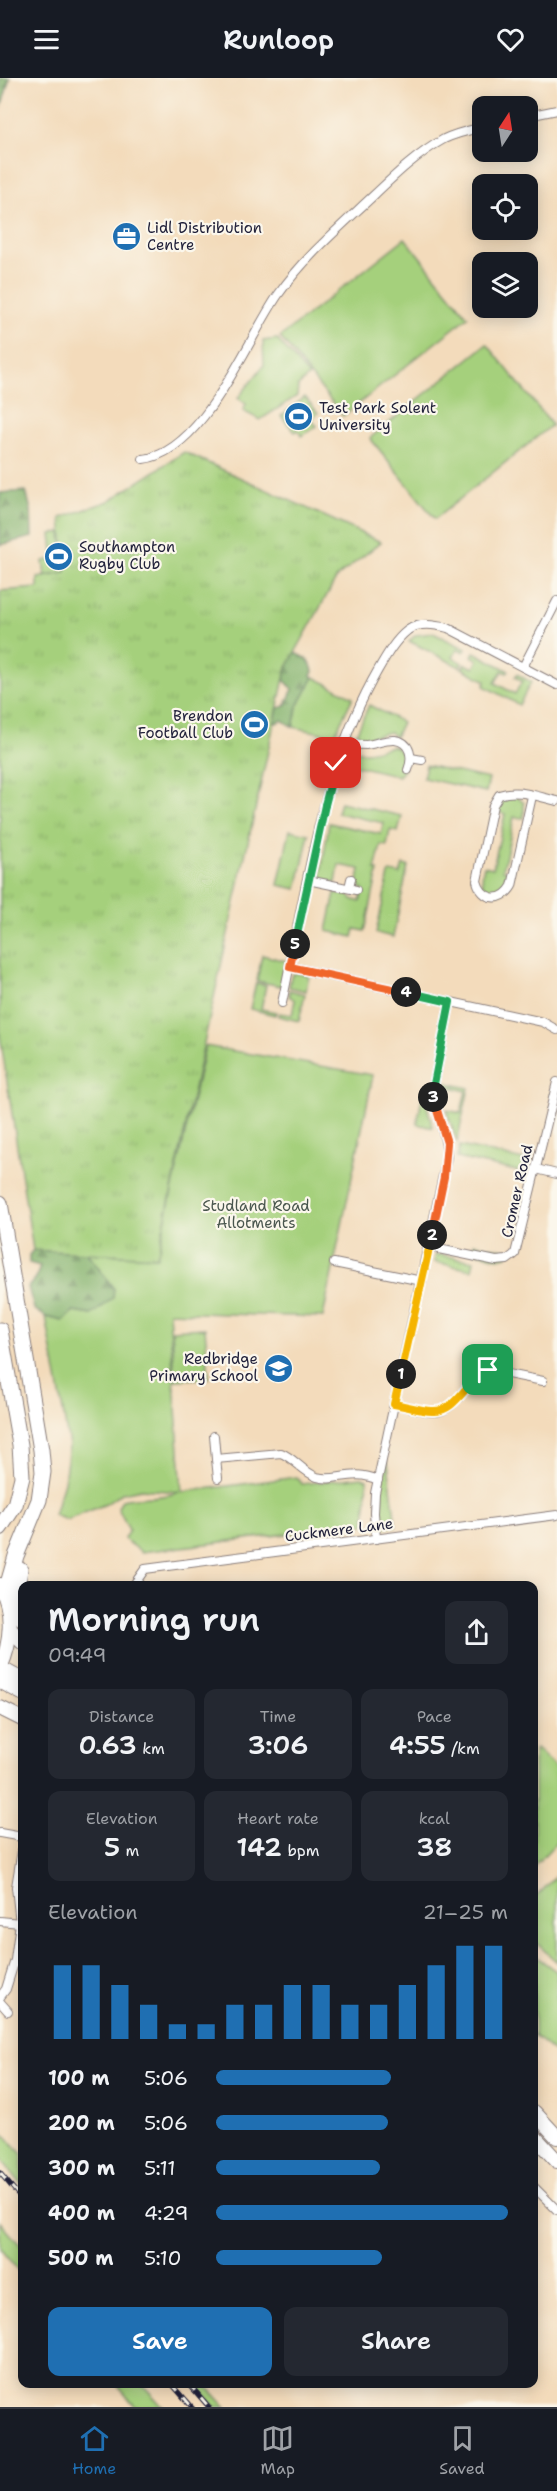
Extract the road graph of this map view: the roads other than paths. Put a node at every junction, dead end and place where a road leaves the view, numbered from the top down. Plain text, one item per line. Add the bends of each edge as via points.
1 (557, 110) edge
2 (538, 114) edge
3 (472, 130) edge
4 (143, 459) dead end
5 (557, 601) edge
6 (523, 667) junction
7 (557, 685) edge
8 (343, 741) junction
9 (411, 758) junction
10 (422, 760) dead end
11 (408, 770) dead end
12 (532, 796) junction
13 (557, 801) edge
14 (308, 880) junction
15 (352, 886) dead end
16 (290, 967) junction
17 (450, 1002) junction
18 (282, 1003) dead end
19 (557, 1030) edge
20 (557, 1082) edge
21 (536, 1169) junction
22 (557, 1174) edge
23 (0, 1203) edge
24 (429, 1247) junction
25 (334, 1263) dead end
26 (422, 1281) junction
27 (0, 1330) edge
28 (543, 1381) dead end
29 (394, 1404) junction
30 (214, 1436) dead end
31 (216, 1459) junction
32 (218, 1478) dead end
33 (378, 1480) junction
34 (39, 1500) junction
35 (557, 1517) edge
36 (0, 1528) edge
37 (376, 1539) junction
38 (18, 1581) edge
39 (18, 1581) edge
40 (137, 1581) edge
41 (2, 1590) edge
42 (18, 1604) edge
43 (10, 1629) junction
44 (18, 1638) edge
45 (0, 1668) edge
46 (18, 1678) edge
47 (0, 1681) edge
48 (18, 1691) edge
49 (0, 1708) edge
50 (18, 1717) edge
51 (0, 1833) edge
52 (18, 1836) edge
53 (0, 1921) edge
54 (18, 1923) edge
55 (18, 1962) edge
56 (0, 1997) edge
57 (0, 2002) edge
58 (8, 2011) dead end
59 (538, 2117) edge
60 (557, 2138) edge
61 (538, 2140) edge
62 (557, 2161) edge
63 (538, 2191) edge
64 (557, 2210) edge

1 - 2 street
3 - 4 street via 427,149 344,223 279,294 230,381 198,423 164,453
5 - 6 street
6 - 7 street
6 - 8 street via 448,628 434,624 409,630 388,653 368,686
8 - 9 street via 353,745 401,741
8 - 14 street
9 - 10 street
9 - 11 street
12 - 12 street via 508,791 499,795 493,805 477,881 479,890 487,896 498,899 508,894 512,886
12 - 13 street
14 - 15 street
14 - 16 street
16 - 17 street
16 - 18 street
17 - 19 street via 543,1022
17 - 24 street via 433,1098 445,1129 447,1157
20 - 21 street, Cromer Road
21 - 22 street
21 - 24 street, Cromer Road via 517,1251 507,1260
23 - 34 highway via 41,1450
24 - 26 street
25 - 26 street
26 - 29 street
27 - 36 highway via 22,1477 15,1505
28 - 29 street via 488,1370 474,1378 443,1410 433,1412
29 - 33 street
30 - 31 street
31 - 32 street
31 - 33 street via 280,1453 315,1476 359,1473
33 - 37 street
34 - 38 highway
34 - 41 highway
35 - 37 street, Cuckmere Lane
37 - 40 street, Cuckmere Lane via 145,1569
39 - 42 highway
41 - 43 main road
43 - 44 main road
43 - 45 main road
45 - 46 main road
47 - 48 main road
49 - 50 main road
51 - 52 street
53 - 54 street
55 - 56 street
57 - 58 street
59 - 60 main road
61 - 62 main road
63 - 64 street

